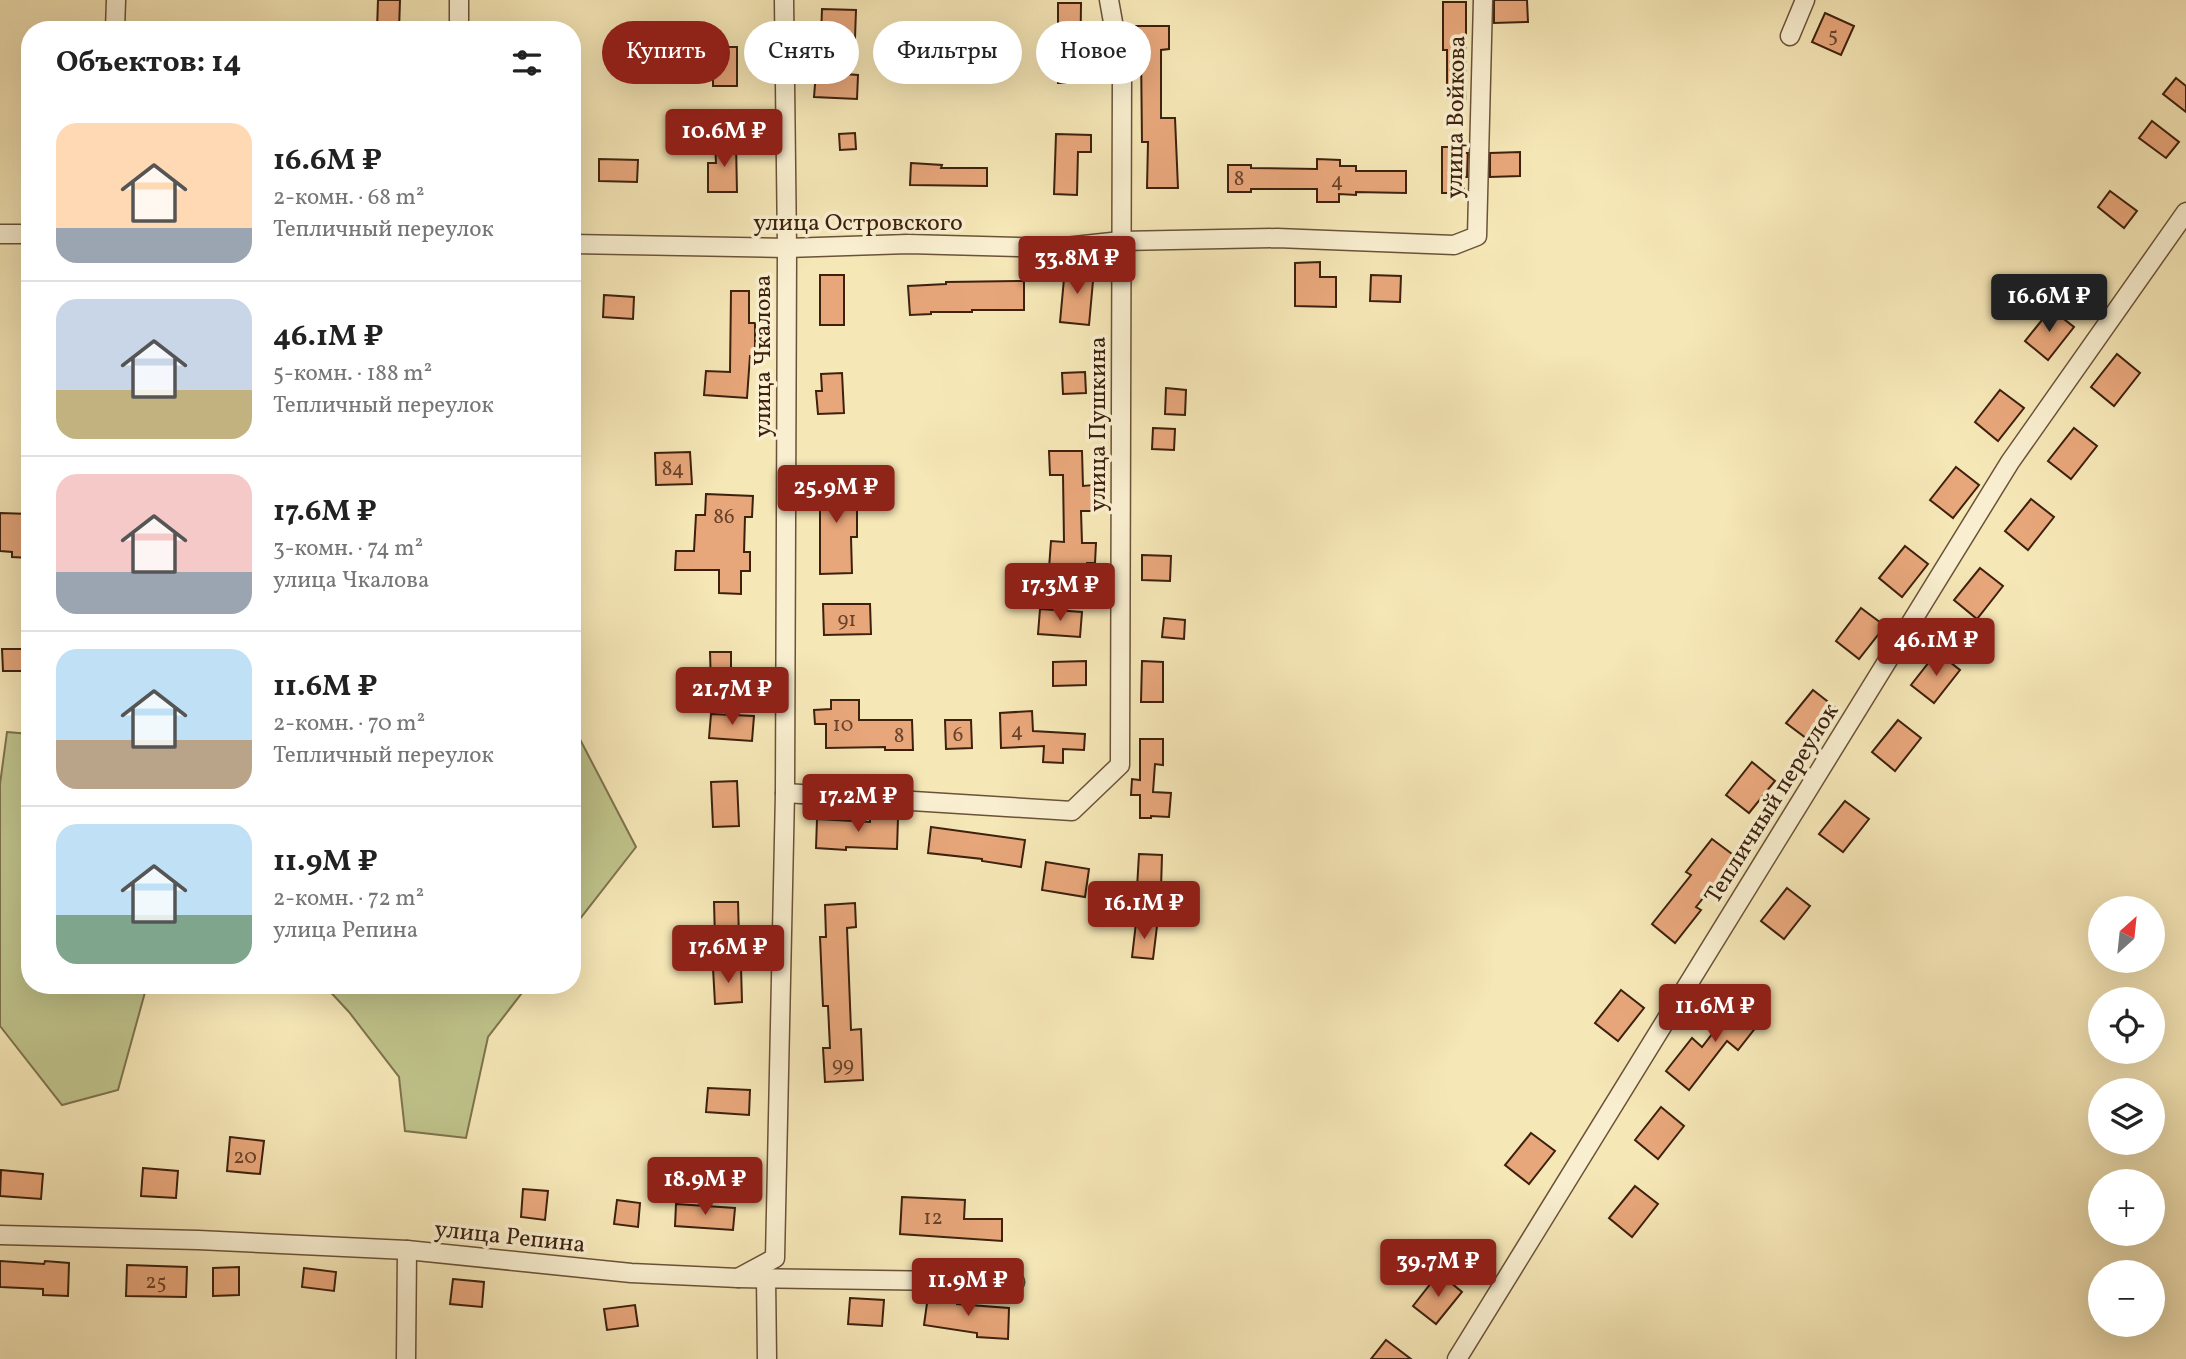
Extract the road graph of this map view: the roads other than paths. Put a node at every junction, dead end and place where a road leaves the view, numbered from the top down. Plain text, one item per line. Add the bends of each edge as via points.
1 (116, 0) edge
2 (459, 0) edge
3 (784, 0) edge
4 (1109, 0) edge
5 (1483, 0) edge
6 (1805, 0) edge
7 (115, 21) edge
8 (459, 21) edge
9 (1790, 36) dead end
10 (2186, 212) edge
11 (0, 233) edge
12 (21, 234) edge
13 (1477, 236) joint
14 (1121, 241) junction
15 (581, 244) edge
16 (787, 248) junction
17 (785, 793) junction
18 (0, 1236) edge
19 (407, 1250) junction
20 (738, 1278) junction
21 (766, 1279) junction
22 (1015, 1282) dead end
23 (406, 1359) edge
24 (767, 1359) edge
25 (1457, 1359) edge

1 - 7 street
2 - 8 street
3 - 16 street, улица Чкалова
4 - 14 street, улица Пушкина via 1122,72
5 - 13 street, улица Войкова
6 - 9 street
10 - 25 street, Тепличный переулок via 2010,462
11 - 12 street
13 - 14 street, улица Островского via 1454,245 1277,239
14 - 16 street, улица Островского via 1056,248 908,244
14 - 17 street, улица Пушкина via 1121,765 1072,811
15 - 16 street, улица Островского
16 - 17 street, улица Чкалова
17 - 20 street, улица Чкалова via 775,1258
18 - 19 street, улица Репина
19 - 20 street, улица Репина via 631,1273
19 - 23 street
20 - 21 street, улица Репина
21 - 22 street, улица Репина
21 - 24 street

